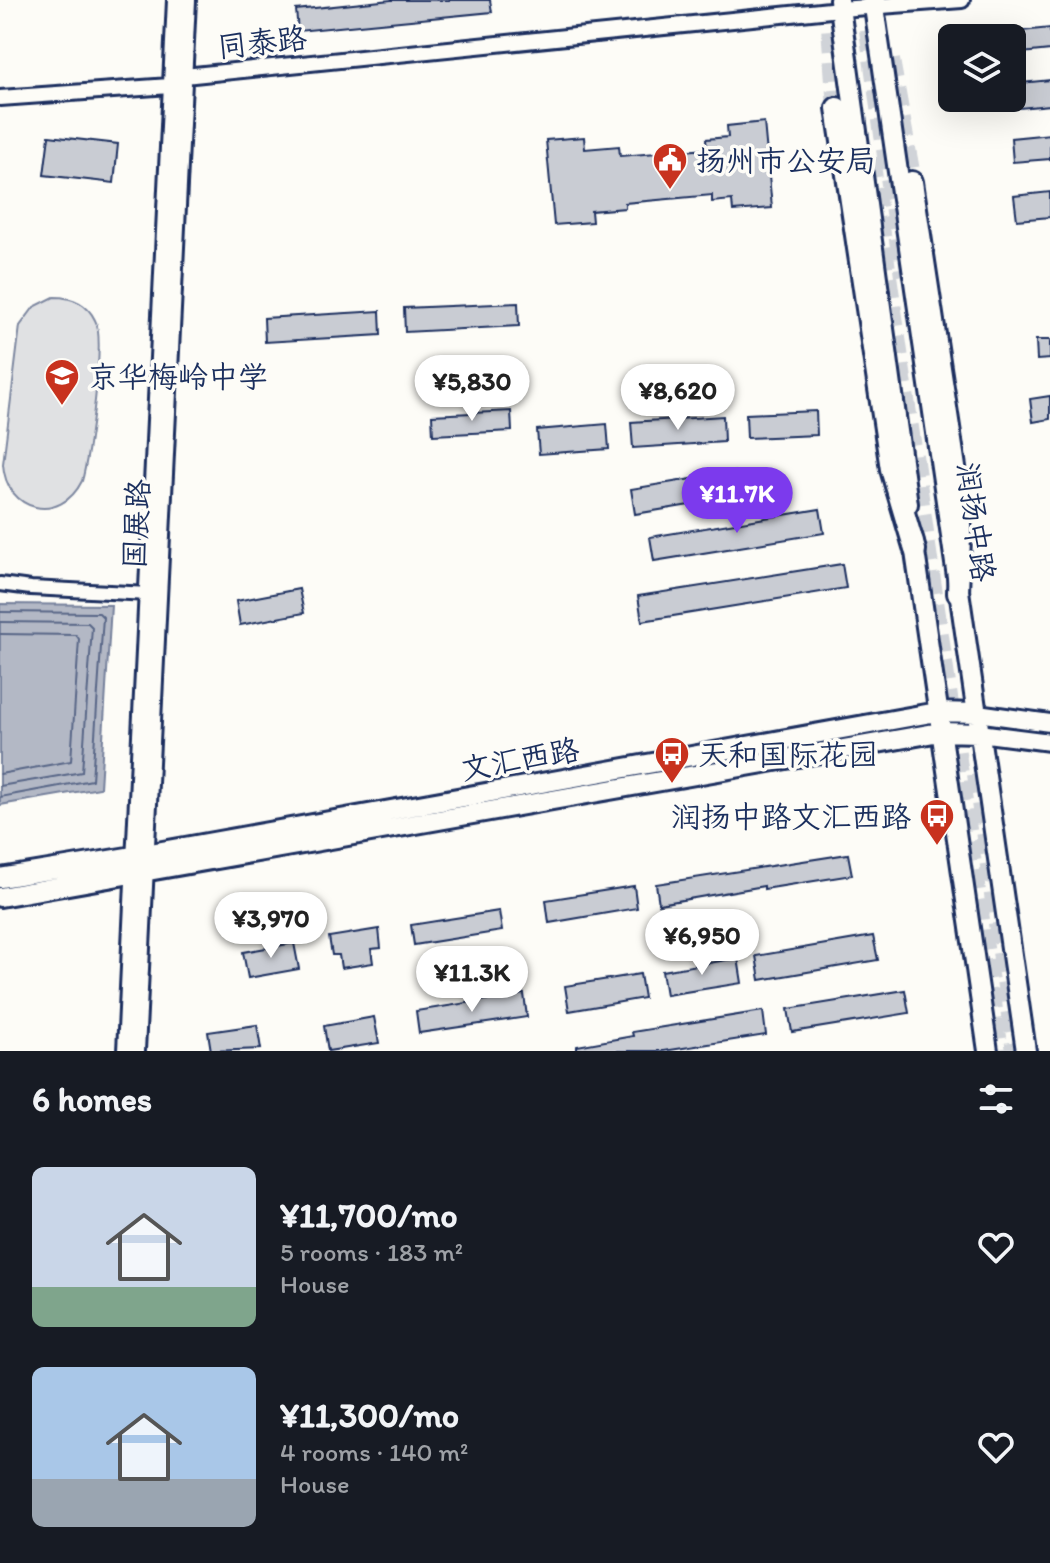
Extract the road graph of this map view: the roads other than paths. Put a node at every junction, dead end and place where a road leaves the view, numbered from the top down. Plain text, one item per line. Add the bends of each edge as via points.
1 (175, 0) edge
2 (188, 0) edge
3 (962, 0) edge
4 (839, 4) edge
5 (873, 4) edge
6 (184, 76) junction
7 (170, 86) junction
8 (0, 98) edge
9 (837, 108) tunnel mouth
10 (912, 182) tunnel mouth
11 (915, 550) junction
12 (0, 584) edge
13 (958, 593) junction
14 (149, 594) junction
15 (937, 712) junction
16 (977, 713) junction
17 (1050, 723) edge
18 (940, 732) junction
19 (979, 733) junction
20 (1050, 742) edge
21 (140, 865) junction
22 (0, 878) edge
23 (0, 897) edge
24 (125, 1051) edge
25 (137, 1051) edge
26 (988, 1051) edge
27 (1026, 1051) edge

1 - 7 street, 国展路
2 - 6 street, 国展路
3 - 5 street, 同泰路
4 - 5 street, 同泰路
4 - 6 street, 同泰路
4 - 11 main road
5 - 13 main road, 润扬中路
6 - 7 street, 同泰路
6 - 21 street, 国展路
7 - 8 street
7 - 14 street, 国展路
9 - 11 highway via 891,469
10 - 13 highway via 961,507
11 - 15 main road
12 - 14 street
13 - 16 main road, 润扬中路
14 - 21 street, 国展路
15 - 16 main road, 文汇西路
15 - 18 main road
15 - 21 main road, 文汇西路
16 - 17 main road, 文汇西路
16 - 19 main road, 润扬中路
18 - 19 main road, 文汇西路
18 - 21 main road, 文汇西路
18 - 26 main road
19 - 20 main road, 文汇西路
19 - 27 main road, 润扬中路
21 - 22 main road, 文汇西路
21 - 23 main road, 文汇西路
21 - 24 street, 国展路
21 - 25 street, 国展路

